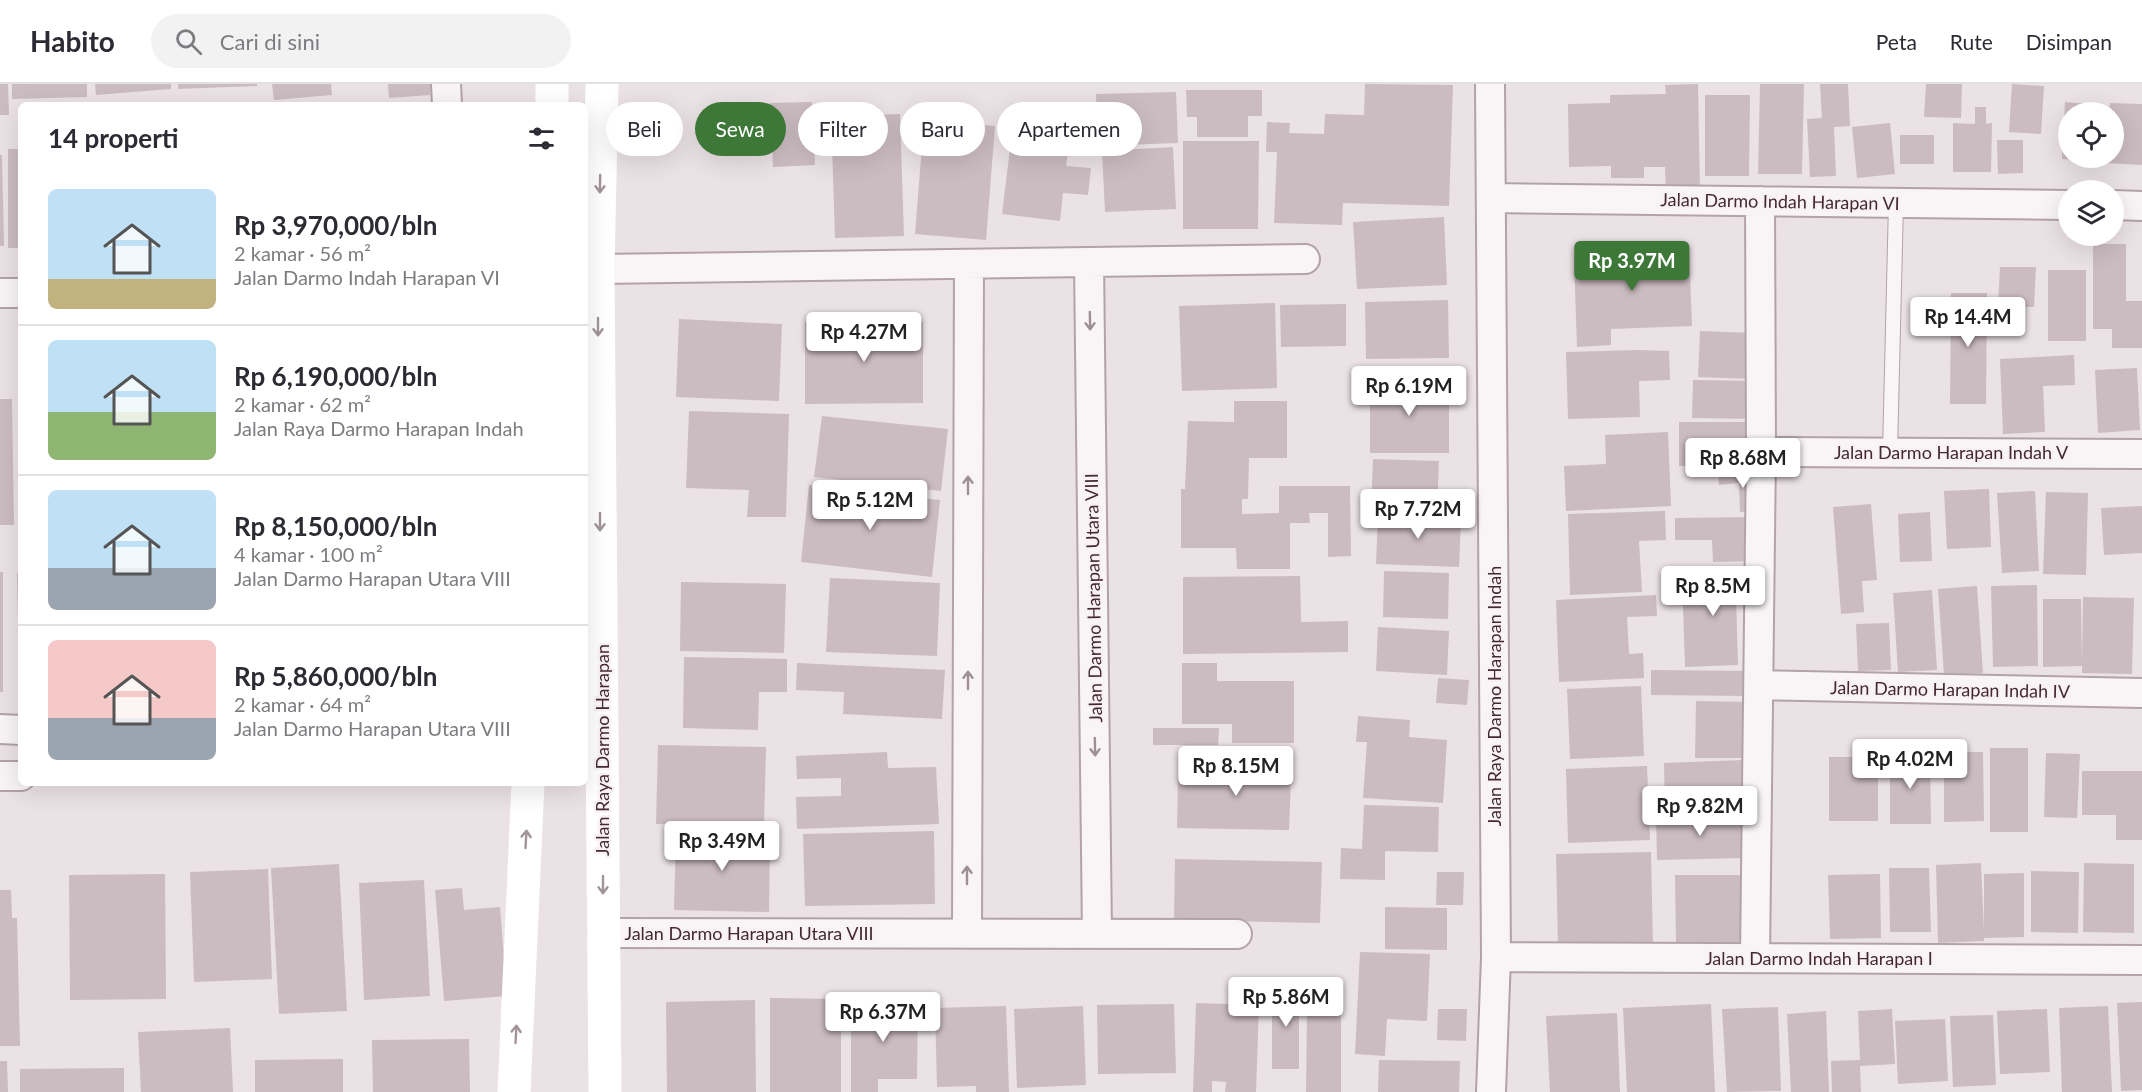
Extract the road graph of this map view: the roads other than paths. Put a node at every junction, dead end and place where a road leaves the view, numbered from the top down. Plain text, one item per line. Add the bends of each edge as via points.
1 (446, 84) edge
2 (552, 84) edge
3 (602, 84) edge
4 (1490, 84) edge
5 (447, 102) edge
6 (552, 102) edge
7 (1491, 198) junction
8 (1760, 201) junction
9 (1896, 203) junction
10 (2058, 205) edge
11 (2124, 205) edge
12 (2142, 206) edge
13 (1305, 259) dead end
14 (1089, 262) junction
15 (969, 264) junction
16 (598, 269) junction
17 (0, 293) edge
18 (18, 293) edge
19 (1761, 452) junction
20 (1890, 452) junction
21 (2142, 454) edge
22 (1759, 686) junction
23 (2142, 693) edge
24 (0, 729) edge
25 (18, 730) edge
26 (0, 776) edge
27 (18, 776) edge
28 (528, 786) edge
29 (603, 933) junction
30 (967, 933) junction
31 (1097, 934) junction
32 (1237, 934) dead end
33 (1496, 957) junction
34 (1755, 958) junction
35 (2142, 960) edge
36 (514, 1092) edge
37 (605, 1092) edge
38 (1491, 1092) edge

1 - 5 street
2 - 6 street
3 -> 16 street, Jalan Raya Darmo Harapan
4 - 7 street, Jalan Raya Darmo Harapan Indah
7 - 8 street, Jalan Darmo Indah Harapan VI
7 - 33 street, Jalan Raya Darmo Harapan Indah
8 - 9 street, Jalan Darmo Indah Harapan VI
8 - 19 street
9 - 10 street, Jalan Darmo Indah Harapan VI
9 - 20 lane
11 - 12 street
13 - 14 street
14 - 15 street
14 -> 31 street, Jalan Darmo Harapan Utara VIII
15 - 16 street
30 -> 15 street
16 -> 29 street, Jalan Raya Darmo Harapan
17 - 18 street
19 - 20 street, Jalan Darmo Harapan Indah V
19 - 22 street
20 - 21 street, Jalan Darmo Harapan Indah V
22 - 23 street, Jalan Darmo Harapan Indah IV
22 - 34 street
24 - 25 street
26 - 27 street
36 -> 28 street
29 - 30 street, Jalan Darmo Harapan Utara VIII
29 - 37 street, Jalan Raya Darmo Harapan
30 - 31 street, Jalan Darmo Harapan Utara VIII
31 - 32 street, Jalan Darmo Harapan Utara VIII
33 - 34 street, Jalan Darmo Indah Harapan I
33 - 38 street, Jalan Raya Darmo Harapan Indah
34 - 35 street, Jalan Darmo Indah Harapan I

